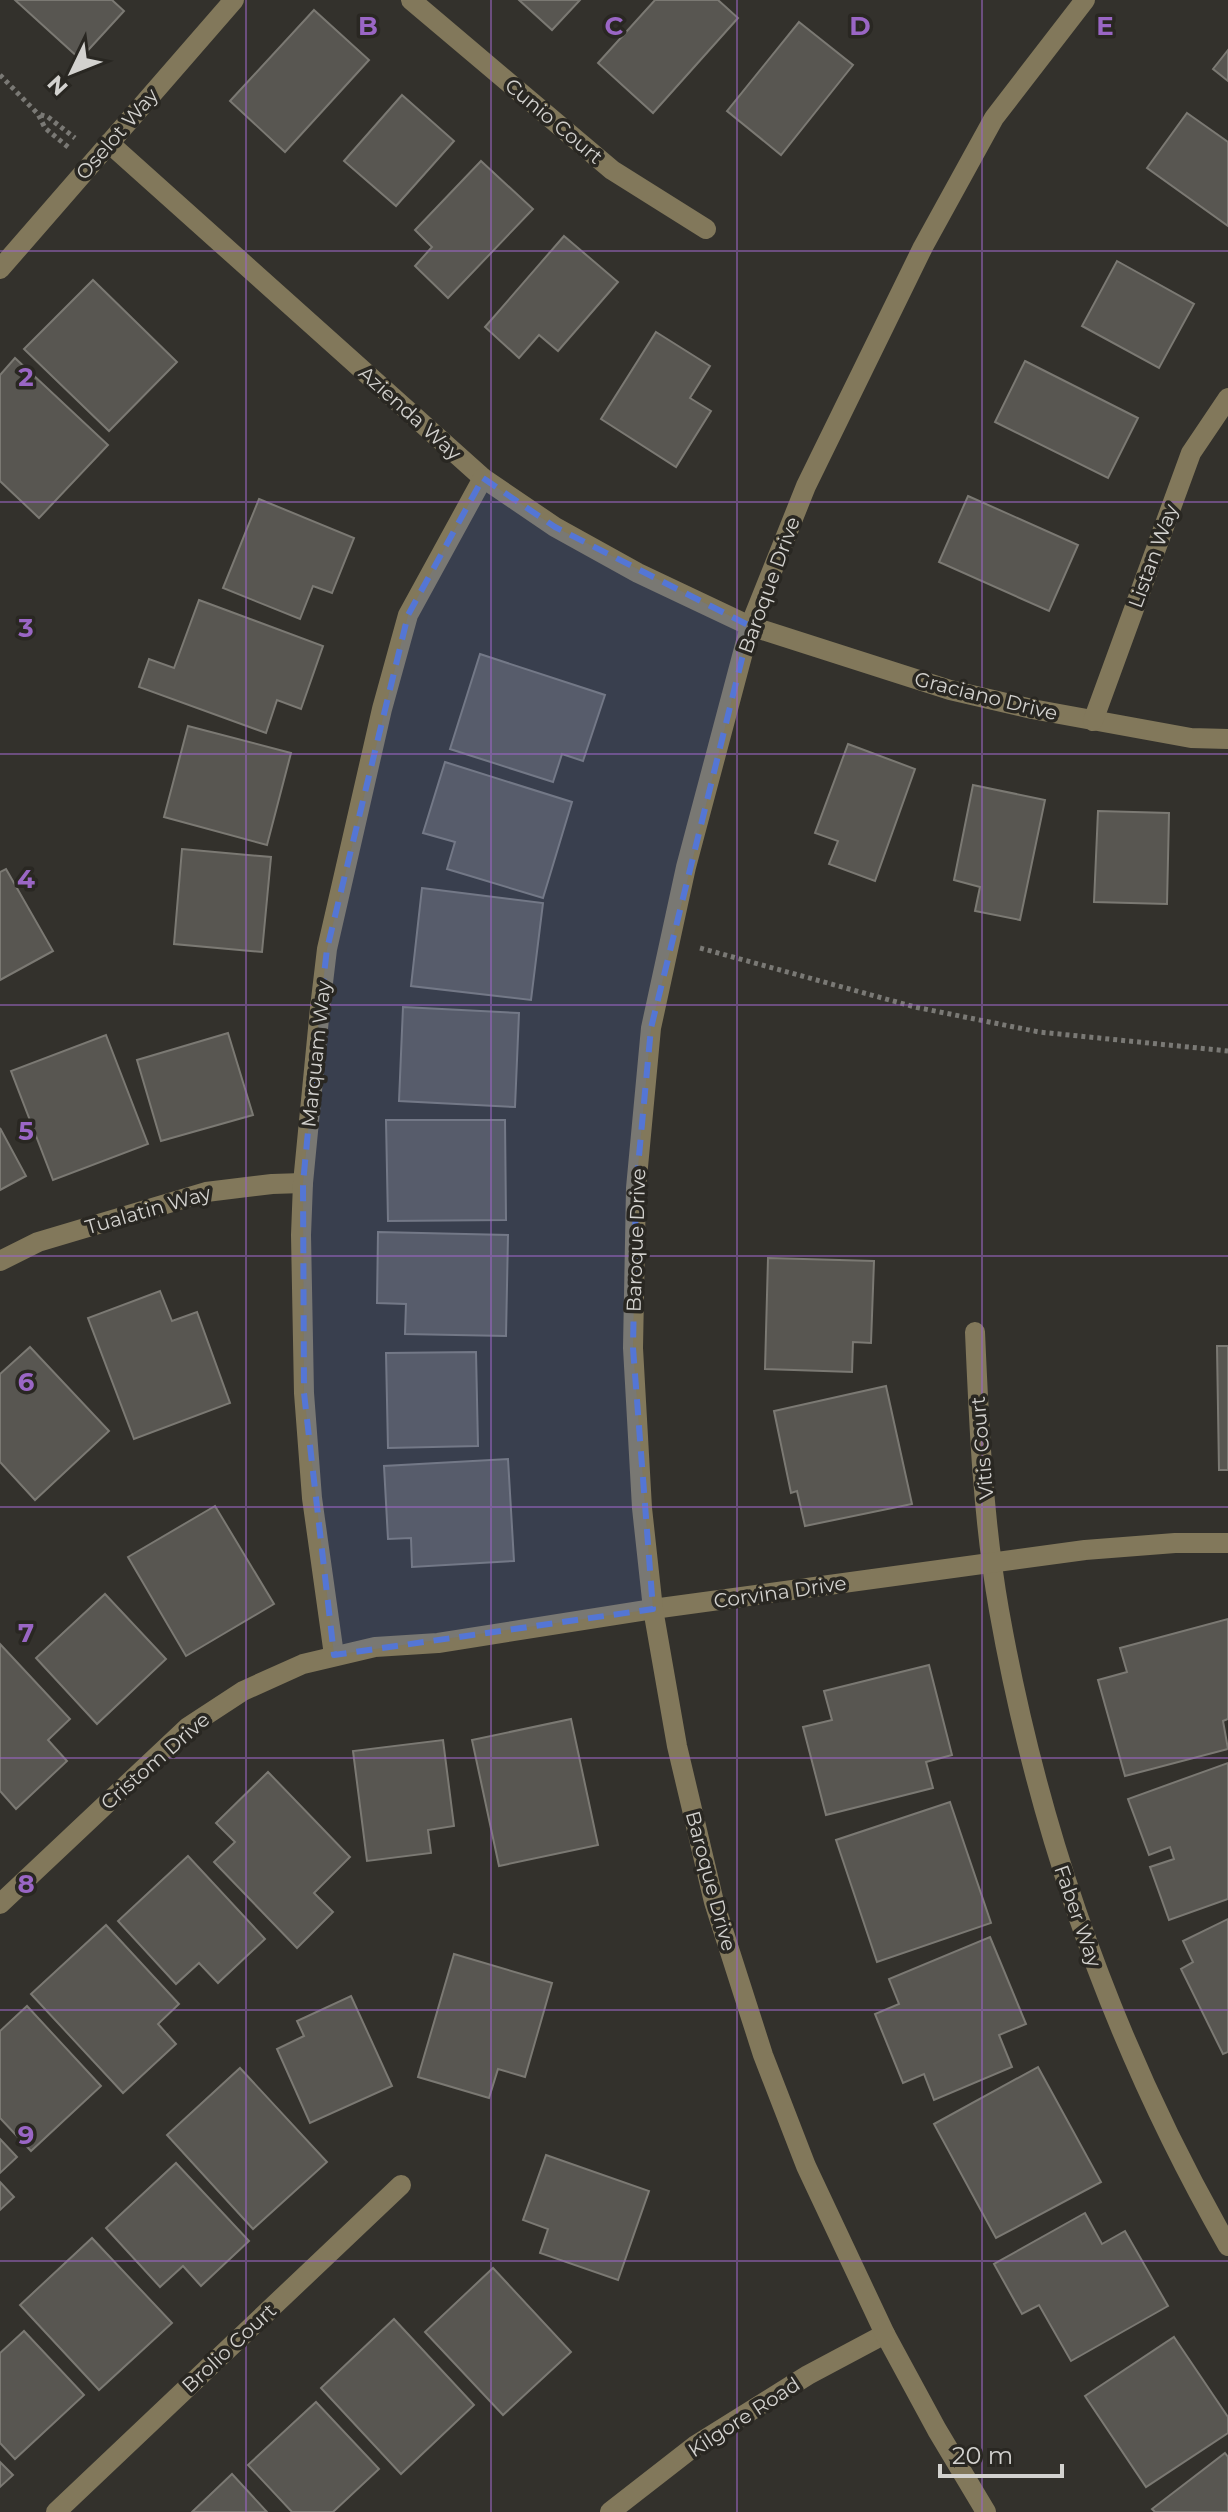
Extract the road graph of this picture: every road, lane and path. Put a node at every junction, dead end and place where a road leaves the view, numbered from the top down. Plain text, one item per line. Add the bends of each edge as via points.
1 (234, 0) edge
2 (411, 0) edge
3 (1085, 0) edge
4 (0, 75) edge
5 (38, 114) junction
6 (99, 155) junction
7 (706, 229) dead end
8 (0, 269) edge
9 (1228, 398) edge
10 (483, 478) junction
11 (750, 626) junction
12 (1093, 721) junction
13 (1228, 739) edge
14 (672, 940) junction
15 (1228, 1051) edge
16 (303, 1183) junction
17 (0, 1261) edge
18 (975, 1332) dead end
19 (1228, 1543) edge
20 (992, 1563) junction
21 (653, 1609) junction
22 (334, 1655) junction
23 (0, 1904) edge
24 (401, 2185) dead end
25 (1228, 2246) edge
26 (885, 2334) junction
27 (56, 2512) edge
28 (610, 2512) edge
29 (986, 2512) edge

1 - 6 street, Oselot Way
2 - 7 street, Cunio Court via 612,170
3 - 11 street, Baroque Drive via 994,118 923,247 806,486
4 - 5 path
5 - 6 path
5 - 6 path via 45,128
6 - 8 street, Oselot Way
6 - 10 street, Azienda Way
9 - 12 street, Listan Way via 1191,453
10 - 11 street, Azienda Way via 555,527
10 - 16 street, Marquam Way via 408,615 382,709 327,949
11 - 12 street, Graciano Drive via 950,690
11 - 14 street, Baroque Drive via 686,867
12 - 13 street, Graciano Drive
14 - 15 path via 915,1007 1023,1029
14 - 21 street, Baroque Drive via 651,1028 636,1188 633,1348
16 - 17 street, Tualatin Way via 206,1192 38,1242
16 - 22 street, Marquam Way via 304,1393
18 - 20 street, Vitis Court
19 - 20 street, Corvina Drive via 1100,1549
20 - 21 street, Corvina Drive
20 - 25 street, Faber Way via 1027,1749 1067,1889 1120,2032 1185,2170
21 - 22 street, Corvina Drive
21 - 26 street, Baroque Drive via 677,1746 714,1902 763,2055 806,2166
22 - 23 street, Cristom Drive via 243,1691 188,1727
24 - 27 street, Brolio Court
26 - 28 street, Kilgore Road via 696,2445
26 - 29 street, Baroque Drive

